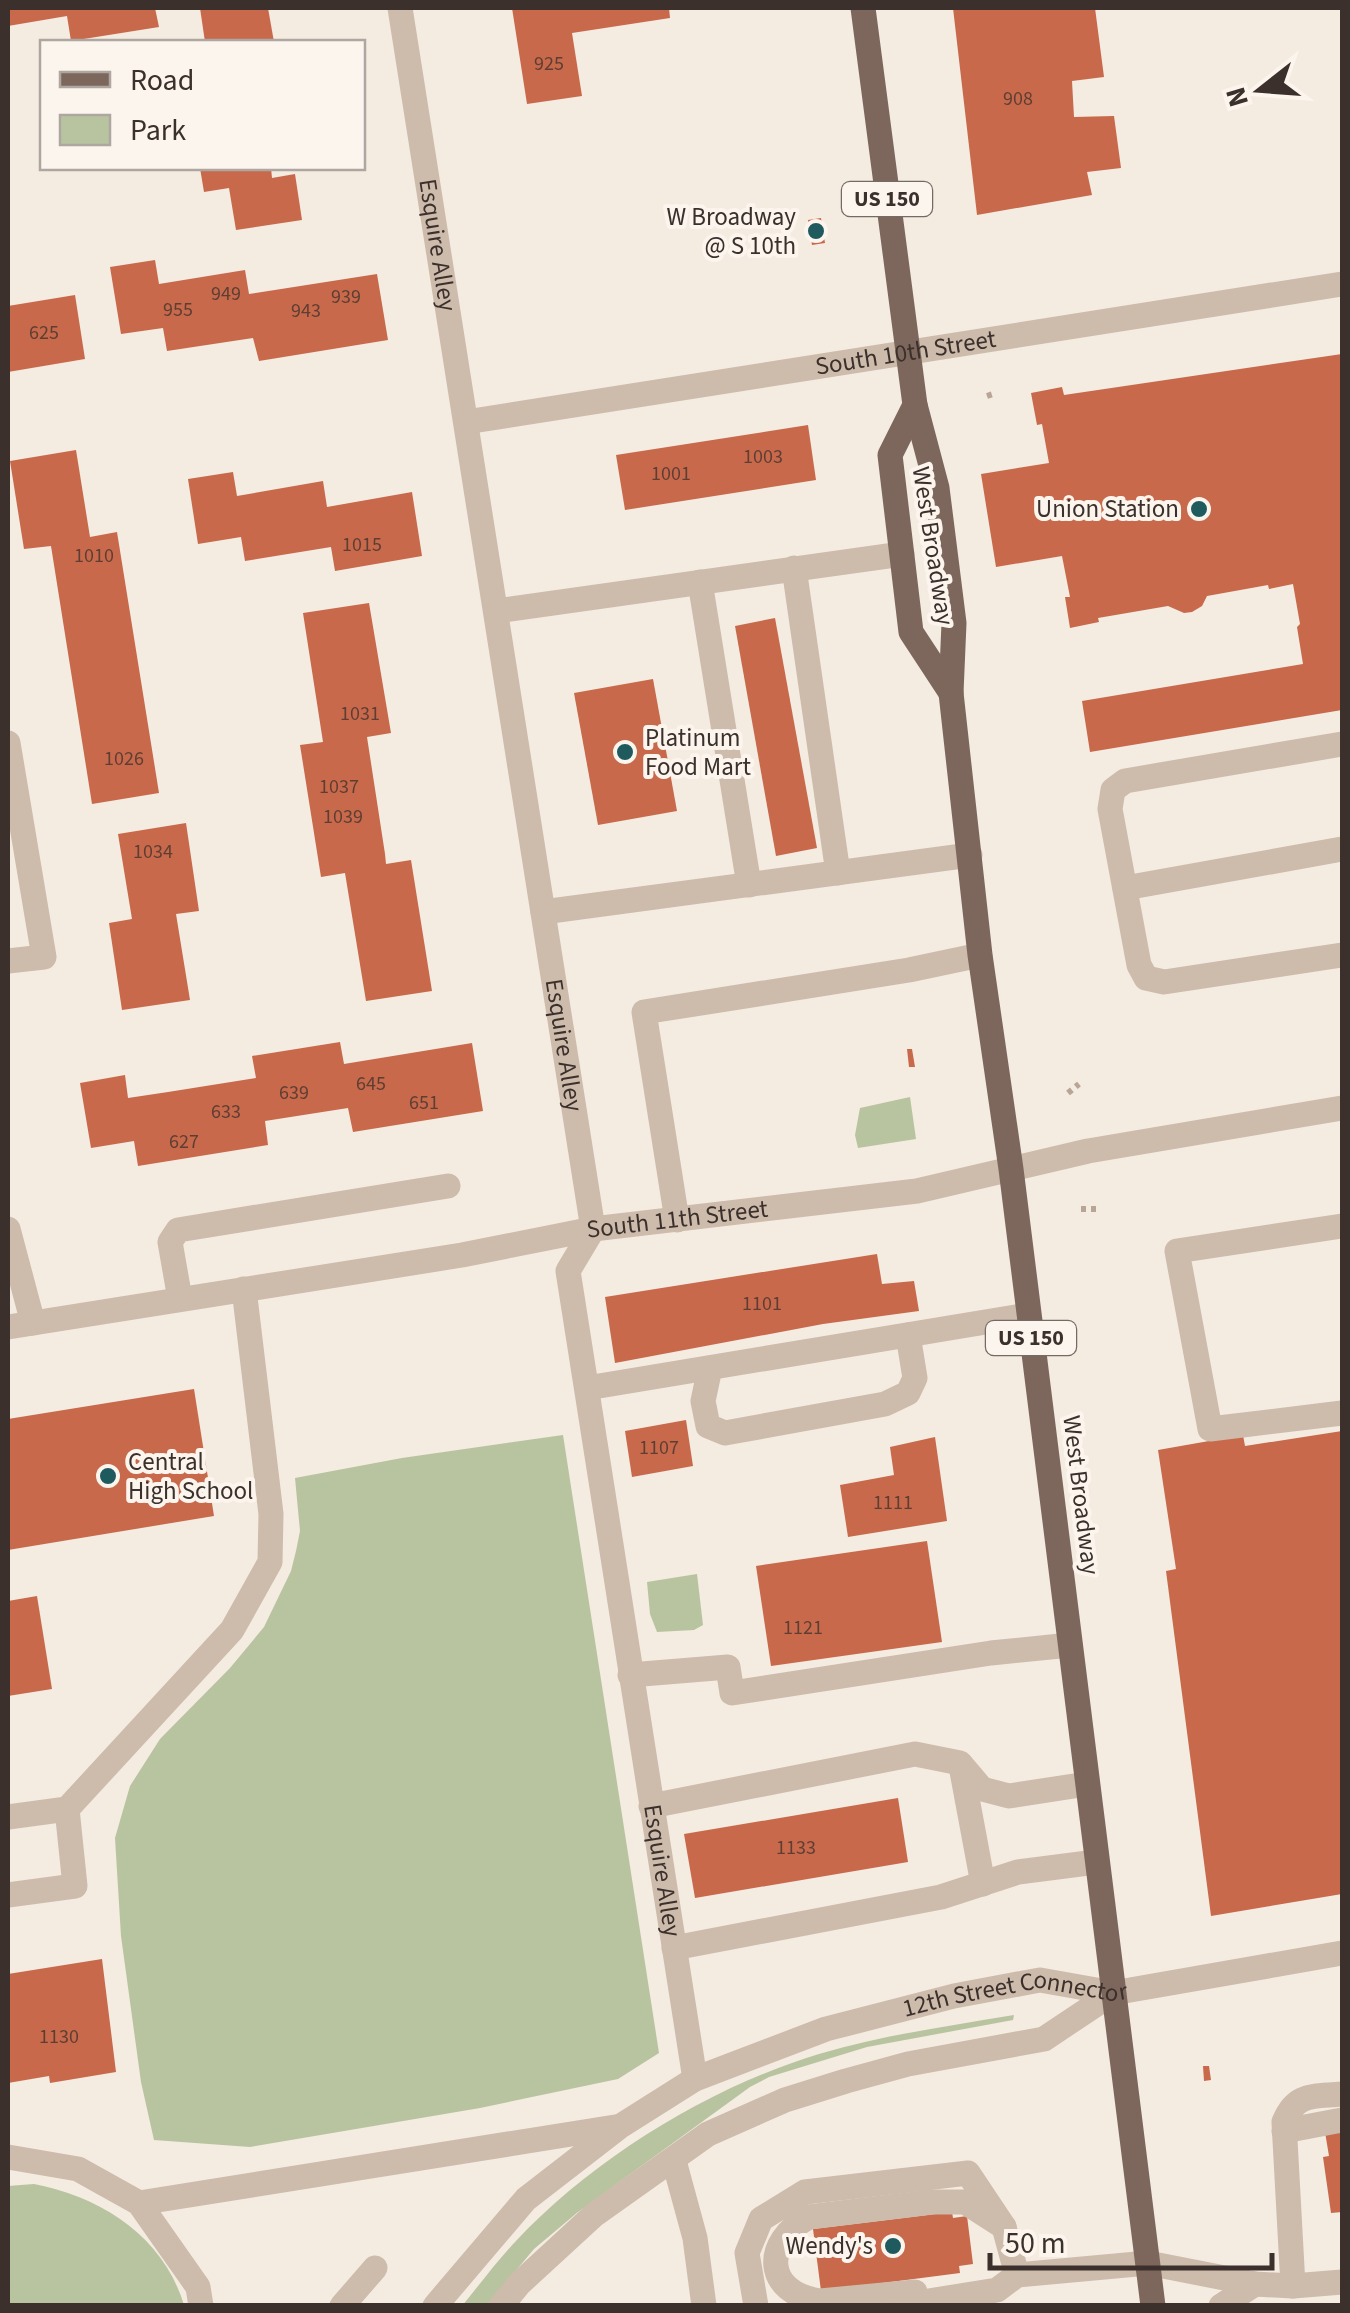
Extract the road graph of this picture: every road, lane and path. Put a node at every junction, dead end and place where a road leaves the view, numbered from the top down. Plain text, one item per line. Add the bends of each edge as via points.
1 (400, 8) edge
2 (863, 8) edge
3 (1342, 284) edge
4 (908, 352) junction
5 (996, 393) dead end
6 (987, 396) dead end
7 (916, 405) junction
8 (466, 422) junction
9 (902, 554) junction
10 (794, 568) junction
11 (700, 582) junction
12 (496, 612) junction
13 (950, 693) junction
14 (8, 743) edge
15 (1342, 744) edge
16 (1342, 849) edge
17 (970, 856) junction
18 (838, 873) junction
19 (748, 886) junction
20 (1124, 888) junction
21 (543, 912) junction
22 (980, 955) junction
23 (1342, 955) edge
24 (8, 961) edge
25 (1079, 1084) dead end
26 (1068, 1093) dead end
27 (1342, 1108) edge
28 (1010, 1169) junction
29 (448, 1186) dead end
30 (1081, 1209) dead end
31 (1096, 1209) dead end
32 (677, 1220) junction
33 (1342, 1226) edge
34 (8, 1229) edge
35 (593, 1230) junction
36 (244, 1289) junction
37 (180, 1300) junction
38 (1028, 1316) junction
39 (20, 1325) edge
40 (908, 1335) junction
41 (710, 1368) junction
42 (586, 1388) junction
43 (1342, 1413) edge
44 (1070, 1645) junction
45 (630, 1676) junction
46 (960, 1763) junction
47 (1087, 1784) junction
48 (651, 1806) junction
49 (67, 1809) junction
50 (8, 1816) edge
51 (1096, 1862) junction
52 (983, 1884) junction
53 (8, 1895) edge
54 (674, 1948) junction
55 (1342, 1953) edge
56 (1113, 1993) junction
57 (695, 2079) junction
58 (1342, 2094) edge
59 (1342, 2120) edge
60 (620, 2127) junction
61 (1284, 2131) junction
62 (8, 2157) edge
63 (674, 2161) junction
64 (139, 2204) junction
65 (1004, 2227) junction
66 (1148, 2263) junction
67 (375, 2268) dead end
68 (1016, 2275) junction
69 (1342, 2282) edge
70 (1255, 2284) junction
71 (1293, 2286) junction
72 (931, 2300) junction
73 (201, 2306) edge
74 (342, 2306) edge
75 (436, 2306) edge
76 (501, 2306) edge
77 (704, 2306) edge
78 (756, 2306) edge
79 (898, 2306) edge
80 (1153, 2306) edge
81 (1222, 2306) edge

1 - 8 street, Esquire Alley
2 - 4 main road, West Broadway / US 150
3 - 4 street, South 10th Street
4 - 7 main road, West Broadway / US 150
4 - 8 street, South 10th Street
5 - 6 path
7 - 9 main road, West Broadway / US 150 via 890,455
7 - 13 main road, West Broadway / US 150 via 937,488 954,622
8 - 12 street, Esquire Alley
9 - 10 street
9 - 13 main road, West Broadway / US 150 via 911,632
10 - 11 street
10 - 18 street
11 - 12 street
11 - 19 street
12 - 21 street, Esquire Alley
13 - 17 main road, West Broadway / US 150
14 - 24 street via 44,957
15 - 20 street via 1124,781 1113,790 1110,808
16 - 20 street
17 - 18 street
17 - 22 main road, West Broadway / US 150
18 - 19 street
19 - 21 street
20 - 23 street via 1146,978 1164,982
21 - 35 street, Esquire Alley
22 - 28 main road, West Broadway / US 150
22 - 32 street via 644,1012
25 - 26 path
27 - 28 street, South 11th Street
28 - 32 street, South 11th Street via 917,1191
28 - 38 main road, West Broadway / US 150
29 - 37 street via 178,1230 170,1242
30 - 31 path
32 - 35 street, South 11th Street
33 - 43 street via 1178,1251 1210,1429
34 - 39 street
35 - 36 street, South 11th Street
35 - 42 street, Esquire Alley via 568,1272
36 - 37 street, South 11th Street
36 - 49 street via 270,1562 232,1630
37 - 39 street, South 11th Street
38 - 40 street
38 - 44 main road, West Broadway / US 150
40 - 41 street
40 - 41 street via 915,1378 908,1393 885,1404 725,1434 708,1426 703,1401
41 - 42 street
42 - 45 street, Esquire Alley
44 - 45 street via 732,1693 728,1667
44 - 47 main road, West Broadway / US 150
45 - 48 street, Esquire Alley
46 - 47 street via 982,1788 1009,1796
46 - 48 street via 915,1754
46 - 52 street
47 - 51 main road, West Broadway / US 150
48 - 54 street, Esquire Alley
49 - 50 street
49 - 53 street via 74,1886
51 - 52 street via 1018,1872
51 - 56 main road, West Broadway / US 150
52 - 54 street via 941,1898
54 - 57 street, Esquire Alley
55 - 56 street
56 - 57 street, 12th Street Connector via 1040,1980 954,1996 826,2029
56 - 63 street, 12th Street Connector via 1044,2039 908,2064 785,2100 708,2134
56 - 66 main road, West Broadway / US 150
57 - 60 street, 12th Street Connector
58 - 61 street via 1300,2099
59 - 61 street
60 - 64 street
60 - 75 street, 12th Street Connector via 526,2199
61 - 71 street
62 - 64 street via 78,2169
63 - 76 street, 12th Street Connector via 594,2215
63 - 77 street
64 - 73 street via 198,2287
65 - 68 street
65 - 72 street via 966,2202 932,2202 809,2217 780,2241 776,2268 784,2286 808,2299 912,2290
65 - 78 street via 968,2173 806,2192 761,2219 747,2253
66 - 68 street
66 - 70 street
66 - 80 main road, West Broadway / US 150
67 - 74 street
68 - 72 street via 997,2290
69 - 71 street
70 - 71 street
70 - 81 street
72 - 79 street

